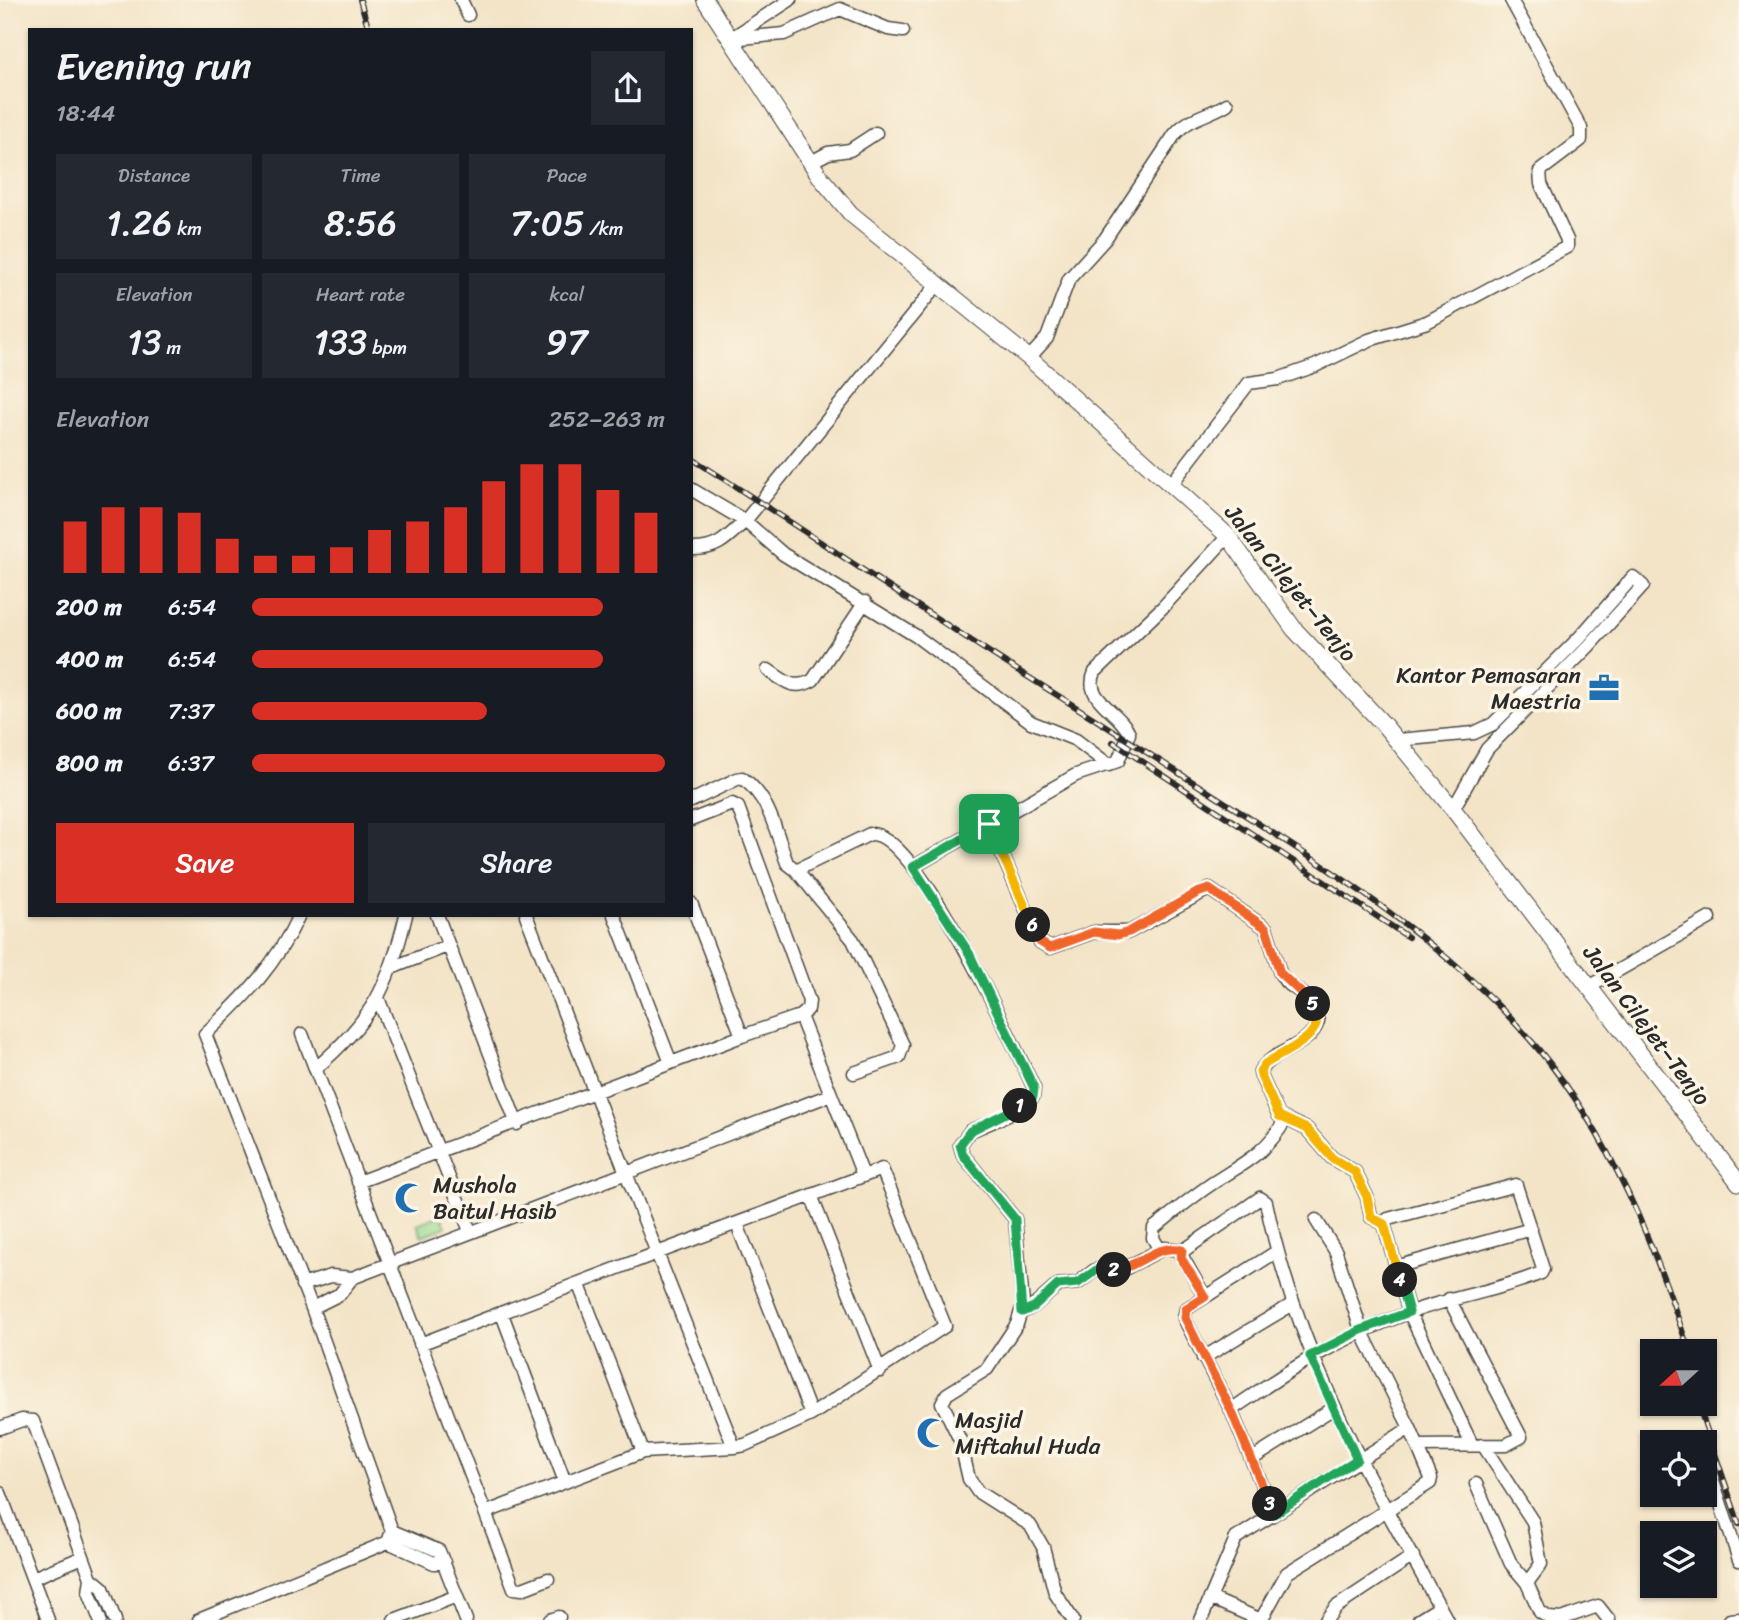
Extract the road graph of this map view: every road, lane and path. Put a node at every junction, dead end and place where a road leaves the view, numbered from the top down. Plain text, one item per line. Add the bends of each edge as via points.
1 (460, 0) edge
2 (705, 0) edge
3 (790, 0) edge
4 (1511, 0) edge
5 (839, 4) edge
6 (468, 15) dead end
7 (902, 31) dead end
8 (730, 39) junction
9 (1227, 104) dead end
10 (876, 132) dead end
11 (811, 163) junction
12 (937, 285) junction
13 (1029, 358) junction
14 (1170, 486) junction
15 (693, 490) edge
16 (745, 521) junction
17 (1228, 536) junction
18 (693, 549) edge
19 (1638, 581) dead end
20 (865, 602) junction
21 (1606, 616) junction
22 (768, 670) dead end
23 (1474, 733) junction
24 (1398, 740) junction
25 (1487, 749) junction
26 (1109, 765) junction
27 (693, 800) edge
28 (1453, 809) junction
29 (693, 819) edge
30 (989, 824) junction
31 (913, 867) junction
32 (796, 870) junction
33 (693, 907) edge
34 (298, 917) edge
35 (406, 917) edge
36 (441, 917) edge
37 (527, 917) edge
38 (615, 917) edge
39 (1710, 918) dead end
40 (447, 946) junction
41 (394, 967) junction
42 (1590, 987) junction
43 (378, 998) junction
44 (800, 1016) junction
45 (302, 1034) dead end
46 (742, 1036) junction
47 (671, 1063) junction
48 (315, 1069) junction
49 (854, 1073) dead end
50 (596, 1094) junction
51 (831, 1095) junction
52 (1285, 1120) junction
53 (517, 1124) junction
54 (439, 1152) junction
55 (626, 1173) junction
56 (863, 1175) junction
57 (358, 1182) junction
58 (1739, 1183) edge
59 (811, 1195) junction
60 (1316, 1220) dead end
61 (737, 1224) junction
62 (1384, 1224) junction
63 (1531, 1229) junction
64 (470, 1231) junction
65 (1160, 1250) junction
66 (1182, 1250) junction
67 (1276, 1252) junction
68 (657, 1254) junction
69 (391, 1263) junction
70 (1396, 1267) junction
71 (352, 1279) junction
72 (302, 1284) junction
73 (579, 1285) junction
74 (1205, 1297) junction
75 (1449, 1299) junction
76 (1293, 1304) junction
77 (312, 1308) junction
78 (1022, 1312) junction
79 (1409, 1312) junction
80 (502, 1314) junction
81 (1361, 1330) junction
82 (421, 1344) junction
83 (1310, 1356) junction
84 (1203, 1358) junction
85 (880, 1371) junction
86 (1334, 1408) junction
87 (1231, 1410) junction
88 (811, 1415) junction
89 (0, 1428) edge
90 (1410, 1428) junction
91 (1478, 1445) junction
92 (1419, 1446) junction
93 (734, 1447) junction
94 (643, 1452) junction
95 (1252, 1459) junction
96 (1357, 1459) junction
97 (565, 1482) junction
98 (1476, 1484) dead end
99 (0, 1493) edge
100 (1717, 1493) edge
101 (1387, 1509) junction
102 (487, 1512) junction
103 (1274, 1514) junction
104 (390, 1536) junction
105 (1413, 1556) junction
106 (83, 1557) junction
107 (1739, 1560) edge
108 (33, 1578) junction
109 (91, 1578) junction
110 (548, 1579) dead end
111 (1527, 1583) junction
112 (457, 1596) junction
113 (1210, 1598) junction
114 (1440, 1607) junction
115 (1739, 1619) edge
116 (48, 1620) edge
117 (100, 1620) edge
118 (115, 1620) edge
119 (199, 1620) edge
120 (394, 1620) edge
121 (466, 1620) edge
122 (1073, 1620) edge
123 (1200, 1620) edge
124 (1261, 1620) edge
125 (1326, 1620) edge
126 (1419, 1620) edge
127 (1447, 1620) edge
128 (1609, 1620) edge
129 (1730, 1620) edge

1 - 6 street
2 - 8 main road, Jalan Cilejet–Tenjo
3 - 8 street
4 - 14 street via 1583,134 1540,172 1567,247 1427,322 1369,340 1289,375 1249,383
5 - 7 street via 888,29
5 - 8 street via 784,34
8 - 11 main road, Jalan Cilejet–Tenjo
9 - 13 street via 1188,120 1175,134 1105,239 1069,279 1047,338
10 - 11 street via 850,150 828,153
11 - 12 main road, Jalan Cilejet–Tenjo via 851,214
12 - 13 main road, Jalan Cilejet–Tenjo
12 - 16 street
13 - 14 main road, Jalan Cilejet–Tenjo
14 - 17 main road, Jalan Cilejet–Tenjo
15 - 16 street
16 - 18 street via 720,544
16 - 20 street via 783,554
17 - 24 main road, Jalan Cilejet–Tenjo via 1294,629
17 - 26 street via 1095,672 1093,693 1129,734 1121,758
19 - 21 street
20 - 22 street via 813,680 790,686
20 - 26 street via 1031,722 1076,740
21 - 23 street via 1493,724
21 - 25 street
23 - 24 street
23 - 25 street
24 - 28 main road, Jalan Cilejet–Tenjo
25 - 28 street
26 - 30 street via 1076,775
27 - 32 street via 742,778 763,797 787,863
28 - 42 main road, Jalan Cilejet–Tenjo
29 - 44 street via 732,804 738,807 809,1001
30 - 31 street
30 - 52 street via 1040,942 1050,948 1094,932 1129,932 1209,889 1266,928 1280,973 1311,1000 1318,1014 1313,1033 1260,1071 1275,1110
31 - 32 street via 875,834
31 - 78 street via 969,953 1034,1088 1033,1097 1006,1116 970,1131 960,1145 963,1155 1015,1219
32 - 49 street via 853,940 903,1045 899,1057
33 - 46 street
34 - 72 street via 268,971 205,1034
35 - 41 street
36 - 40 street
37 - 50 street
38 - 47 street
39 - 42 street
40 - 41 street
40 - 53 street
41 - 43 street
42 - 58 main road, Jalan Cilejet–Tenjo
43 - 48 street via 360,1026
43 - 54 street
44 - 46 street
44 - 51 street
45 - 48 street
46 - 47 street
47 - 50 street
48 - 57 street
50 - 53 street
50 - 55 street
51 - 55 street
51 - 56 street
52 - 62 street via 1307,1129 1332,1158 1350,1166 1367,1197 1371,1217
52 - 65 street via 1277,1136 1251,1161 1154,1228 1153,1238
53 - 54 street
54 - 57 street
54 - 64 street
55 - 64 street
55 - 68 street
56 - 59 street
56 - 85 street via 876,1169 886,1173 945,1326
57 - 69 street
59 - 61 street
59 - 85 street
60 - 81 street via 1336,1252
61 - 68 street
61 - 88 street
62 - 63 street via 1388,1219 1513,1185
62 - 70 street
63 - 70 street
63 - 75 street via 1541,1273
64 - 69 street
65 - 66 street
65 - 78 street via 1124,1269 1098,1269 1078,1283 1061,1284
66 - 67 street via 1260,1198 1266,1202
66 - 74 street via 1181,1258
67 - 74 street
67 - 76 street
68 - 73 street
68 - 93 street
69 - 71 street
69 - 82 street
70 - 79 street
71 - 72 street via 331,1276
71 - 77 street via 340,1294
72 - 77 street
73 - 80 street
73 - 94 street
74 - 84 street via 1184,1314
75 - 79 street
75 - 91 street via 1520,1433 1519,1441 1506,1445
76 - 83 street
76 - 84 street
77 - 104 street
78 - 122 street via 986,1369 942,1403 960,1440 971,1485 1030,1525 1042,1547 1055,1593
79 - 81 street
79 - 91 street
80 - 82 street
80 - 97 street
81 - 83 street
81 - 90 street
82 - 102 street
83 - 86 street
83 - 87 street
84 - 87 street
85 - 88 street
86 - 95 street
86 - 96 street
87 - 95 street
88 - 93 street
89 - 106 street via 33,1421
90 - 92 street
90 - 96 street
91 - 92 street
91 - 111 street via 1533,1522 1541,1564
92 - 101 street via 1431,1472 1430,1483
93 - 94 street
94 - 97 street
95 - 103 street
96 - 101 street
96 - 103 street
97 - 102 street
98 - 111 street via 1511,1564
99 - 108 street
100 - 107 street
101 - 105 street
101 - 124 street via 1287,1573
102 - 110 street via 514,1587 522,1589
103 - 113 street via 1236,1538
104 - 112 street via 439,1551
104 - 119 street
105 - 114 street
105 - 125 street via 1336,1607
106 - 108 street
106 - 109 street
108 - 116 street
109 - 117 street via 89,1592
109 - 118 street via 103,1588
111 - 128 street via 1532,1600 1549,1618 1568,1618 1598,1606
112 - 120 street
112 - 121 street
113 - 123 street
113 - 124 street
114 - 126 street
114 - 127 street
115 - 129 street

